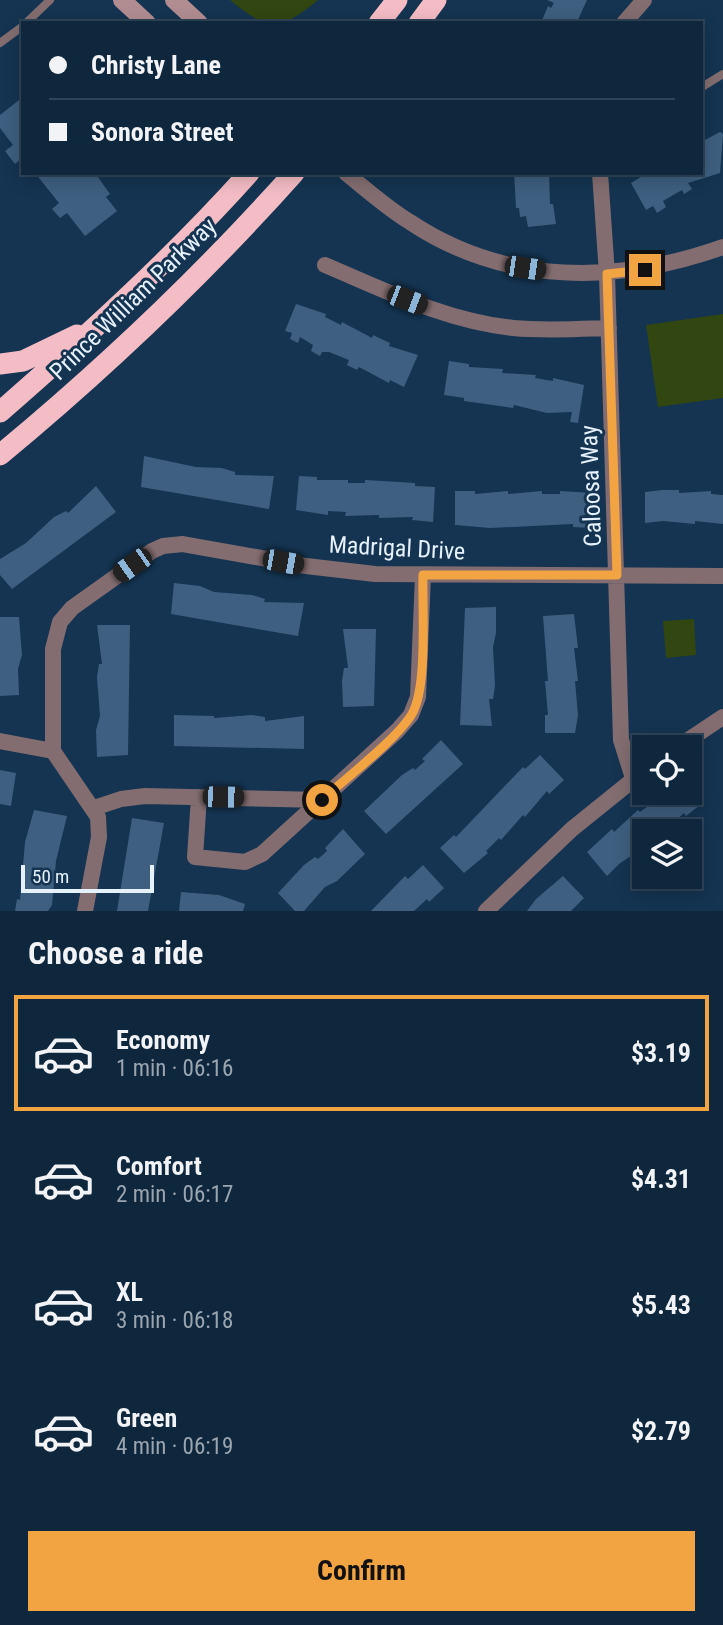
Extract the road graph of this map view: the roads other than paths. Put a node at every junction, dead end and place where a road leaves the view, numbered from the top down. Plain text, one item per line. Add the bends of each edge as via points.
1 (50, 0) edge
2 (122, 0) edge
3 (174, 0) edge
4 (397, 0) edge
5 (436, 0) edge
6 (644, 0) edge
7 (27, 21) edge
8 (145, 21) edge
9 (197, 21) edge
10 (381, 21) edge
11 (420, 21) edge
12 (626, 21) edge
13 (21, 26) edge
14 (0, 43) edge
15 (723, 74) edge
16 (703, 86) edge
17 (248, 175) edge
18 (292, 175) edge
19 (349, 175) edge
20 (600, 175) edge
21 (723, 247) edge
22 (325, 265) dead end
23 (607, 274) junction
24 (98, 326) junction
25 (609, 328) junction
26 (0, 364) edge
27 (0, 412) edge
28 (0, 455) edge
29 (423, 575) junction
30 (617, 575) junction
31 (723, 576) edge
32 (723, 717) edge
33 (696, 735) edge
34 (0, 741) edge
35 (53, 751) junction
36 (632, 761) edge
37 (632, 780) edge
38 (199, 797) junction
39 (322, 800) junction
40 (94, 808) junction
41 (85, 911) edge
42 (486, 911) edge

1 - 7 lane
2 - 8 street
3 - 9 street
4 - 10 highway
5 - 11 highway
6 - 12 street
13 - 14 lane
15 - 16 lane
17 - 24 highway, Prince William Parkway
18 - 28 highway, Prince William Parkway via 240,234 124,348
19 - 23 street via 411,223 461,248 525,268
20 - 23 street, Caloosa Way
21 - 23 street via 670,264
22 - 25 street via 422,306 482,323 533,330
23 - 25 street, Caloosa Way
24 - 26 highway via 23,361
24 - 27 highway, Prince William Parkway
25 - 30 street, Caloosa Way
29 - 30 street, Madrigal Drive
29 - 35 street, Madrigal Drive via 306,566 183,544 163,546 72,608 56,629
29 - 39 street via 420,683 415,706 397,731
30 - 31 street, Madrigal Drive
30 - 36 street, Caloosa Way via 621,740
32 - 33 street
34 - 35 street
35 - 40 street
37 - 42 street
38 - 39 street
38 - 39 street via 195,858 245,862 262,854
38 - 40 street via 145,796
40 - 41 street via 100,827

